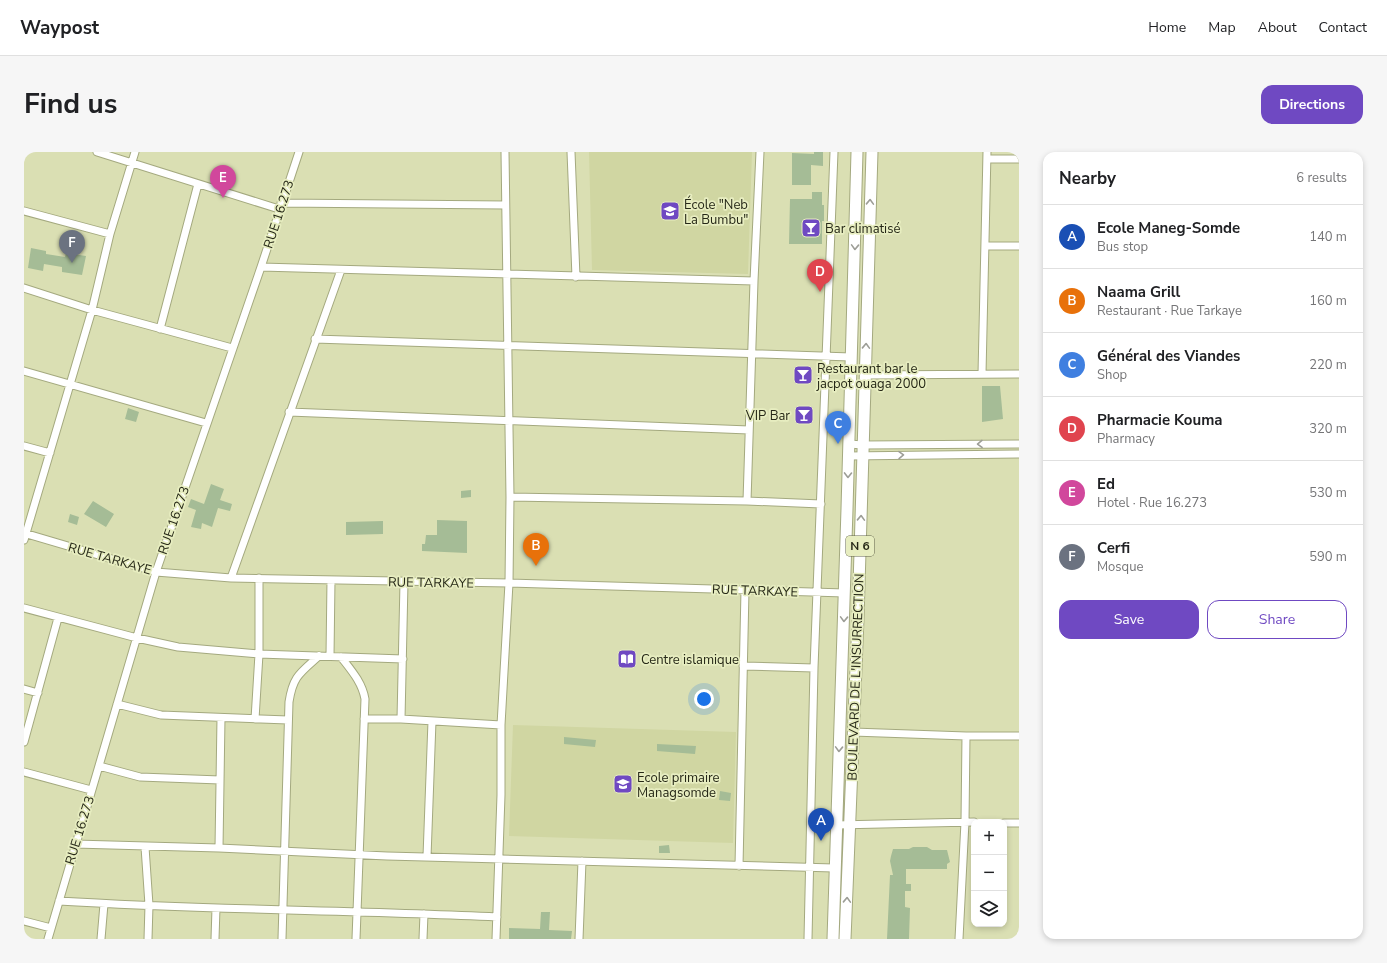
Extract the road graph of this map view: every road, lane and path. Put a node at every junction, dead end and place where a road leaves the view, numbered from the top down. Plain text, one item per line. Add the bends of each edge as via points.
1 (97, 152) edge
2 (135, 152) edge
3 (299, 152) edge
4 (505, 152) edge
5 (572, 152) edge
6 (760, 152) edge
7 (834, 152) edge
8 (857, 152) edge
9 (872, 152) edge
10 (988, 155) edge
11 (1019, 159) edge
12 (132, 162) junction
13 (198, 184) junction
14 (506, 205) junction
15 (280, 206) junction
16 (24, 211) edge
17 (110, 234) junction
18 (985, 246) junction
19 (1019, 246) edge
20 (261, 268) junction
21 (341, 270) junction
22 (506, 274) junction
23 (576, 277) junction
24 (754, 281) junction
25 (24, 288) edge
26 (92, 310) junction
27 (160, 329) junction
28 (315, 339) junction
29 (507, 345) junction
30 (232, 348) junction
31 (752, 353) junction
32 (826, 356) junction
33 (852, 357) junction
34 (24, 371) edge
35 (982, 374) junction
36 (1019, 374) edge
37 (865, 375) junction
38 (70, 384) junction
39 (289, 412) junction
40 (509, 421) junction
41 (206, 424) junction
42 (749, 430) junction
43 (849, 444) junction
44 (1019, 444) edge
45 (24, 446) edge
46 (863, 450) junction
47 (50, 453) junction
48 (1019, 454) edge
49 (848, 456) junction
50 (510, 497) junction
51 (747, 501) junction
52 (821, 504) junction
53 (25, 535) edge
54 (156, 572) junction
55 (231, 578) junction
56 (259, 578) junction
57 (331, 580) junction
58 (404, 582) junction
59 (509, 583) junction
60 (745, 590) junction
61 (817, 592) junction
62 (845, 593) junction
63 (24, 608) edge
64 (58, 618) junction
65 (136, 638) junction
66 (259, 654) junction
67 (319, 656) junction
68 (330, 656) junction
69 (340, 657) junction
70 (403, 659) junction
71 (743, 666) junction
72 (814, 668) junction
73 (24, 689) edge
74 (38, 693) junction
75 (117, 704) junction
76 (221, 718) junction
77 (255, 719) junction
78 (364, 719) junction
79 (401, 719) junction
80 (288, 720) junction
81 (432, 721) junction
82 (501, 725) junction
83 (853, 732) junction
84 (966, 736) junction
85 (1019, 736) edge
86 (24, 742) edge
87 (99, 766) junction
88 (24, 772) edge
89 (220, 780) junction
90 (91, 790) junction
91 (965, 822) junction
92 (971, 822) edge
93 (1007, 822) edge
94 (1019, 823) edge
95 (836, 825) junction
96 (850, 826) junction
97 (75, 844) junction
98 (145, 847) junction
99 (219, 848) junction
100 (285, 851) junction
101 (359, 855) junction
102 (427, 857) junction
103 (499, 859) junction
104 (582, 861) junction
105 (739, 866) junction
106 (810, 868) junction
107 (834, 868) junction
108 (59, 901) junction
109 (104, 904) junction
110 (149, 905) junction
111 (216, 908) junction
112 (283, 910) junction
113 (357, 912) junction
114 (424, 914) junction
115 (497, 917) junction
116 (24, 921) edge
117 (51, 928) junction
118 (48, 939) edge
119 (101, 939) edge
120 (148, 939) edge
121 (215, 939) edge
122 (282, 939) edge
123 (356, 939) edge
124 (423, 939) edge
125 (496, 939) edge
126 (579, 939) edge
127 (808, 939) edge
128 (833, 939) edge
129 (845, 939) edge
130 (959, 939) edge

1 - 12 street
2 - 12 street
3 - 15 street, RUE 16.273
4 - 14 street
5 - 23 street
6 - 24 street
7 - 32 street
8 -> 33 main road, BOULEVARD DE L'INSURRECTION / N 6
37 -> 9 main road, BOULEVARD DE L'INSURRECTION / N 6
10 - 11 street
10 - 18 street
12 - 13 street
12 - 17 street
13 - 15 street
13 - 27 street
14 - 15 street
14 - 22 street
15 - 20 street, RUE 16.273
16 - 17 street
17 - 26 street
18 - 19 street
18 - 35 street
20 - 21 street
20 - 30 street, RUE 16.273
21 - 22 street
21 - 28 street
22 - 23 street
22 - 29 street
23 - 24 street
24 - 31 street
25 - 26 street
26 - 27 street
26 - 38 street
27 - 30 street
28 - 29 street
28 - 39 street
29 - 31 street
29 - 40 street
30 - 41 street, RUE 16.273
31 - 32 street
31 - 42 street
32 - 33 street
32 - 52 street
33 - 43 main road, BOULEVARD DE L'INSURRECTION / N 6
34 - 38 street
35 - 36 street
35 - 37 street
37 - 46 main road, BOULEVARD DE L'INSURRECTION / N 6
38 - 41 street
38 - 47 street
39 - 40 street
39 - 55 street
40 - 42 street
40 - 50 street
41 - 54 street, RUE 16.273
42 - 51 street
43 - 46 street
43 - 49 main road, BOULEVARD DE L'INSURRECTION / N 6
44 -> 46 street
45 - 47 street
46 -> 48 street
46 - 49 street
83 -> 46 main road, BOULEVARD DE L'INSURRECTION / N 6
47 - 53 street
49 -> 62 main road, BOULEVARD DE L'INSURRECTION / N 6
50 - 51 street
50 - 59 street
51 - 52 street
52 - 61 street
53 - 54 street, RUE TARKAYE
54 - 55 street, RUE TARKAYE
54 - 65 street, RUE 16.273
55 - 56 street, RUE TARKAYE
56 - 57 street, RUE TARKAYE
56 - 66 street
57 - 58 street, RUE TARKAYE
57 - 68 street
58 - 59 street, RUE TARKAYE
58 - 70 street
59 - 60 street, RUE TARKAYE
59 - 82 street
60 - 61 street, RUE TARKAYE
60 - 71 street
61 - 62 street, RUE TARKAYE
61 - 72 street
62 -> 95 main road, BOULEVARD DE L'INSURRECTION / N 6
63 - 64 street
64 - 65 street
64 - 74 street
65 - 66 street via 178,647
65 - 75 street, RUE 16.273
66 - 67 street
66 - 77 street
67 - 68 street
67 - 80 street via 295,679 291,688
68 - 69 street
69 - 70 street
69 - 78 street via 357,677 364,692
70 - 79 street
71 - 72 street
71 - 105 street
72 - 106 street
73 - 74 street
74 - 86 street
75 - 76 street via 161,715
75 - 87 street, RUE 16.273
76 - 77 street
76 - 89 street
77 - 80 street
78 - 79 street
78 - 101 street
79 - 81 street
80 - 100 street
81 - 82 street
81 - 102 street
82 - 103 street
83 - 84 street
83 - 96 main road, BOULEVARD DE L'INSURRECTION / N 6
84 - 85 street
84 - 91 street
87 - 89 street via 135,776
87 - 90 street, RUE 16.273
88 - 90 street
89 - 99 street
90 - 97 street, RUE 16.273
91 - 92 street
91 - 96 street
91 - 130 street
93 - 94 street
95 - 96 street
95 - 107 main road, BOULEVARD DE L'INSURRECTION / N 6
129 -> 96 main road, BOULEVARD DE L'INSURRECTION / N 6
97 - 98 street
97 - 108 street, RUE 16.273
98 - 99 street
98 - 110 street
99 - 100 street
100 - 101 street
100 - 112 street
101 - 102 street
101 - 113 street
102 - 103 street
103 - 104 street
103 - 115 street
104 - 105 street
104 - 126 street
105 - 106 street
106 - 107 street
106 - 127 street
107 - 128 main road, BOULEVARD DE L'INSURRECTION / N 6
108 - 109 street
108 - 117 street, RUE 16.273
109 - 110 street
109 - 119 street
110 - 111 street
110 - 120 street
111 - 112 street
111 - 121 street
112 - 113 street
112 - 122 street
113 - 114 street
113 - 123 street
114 - 115 street
114 - 124 street
115 - 125 street
116 - 117 street
117 - 118 street, RUE 16.273

